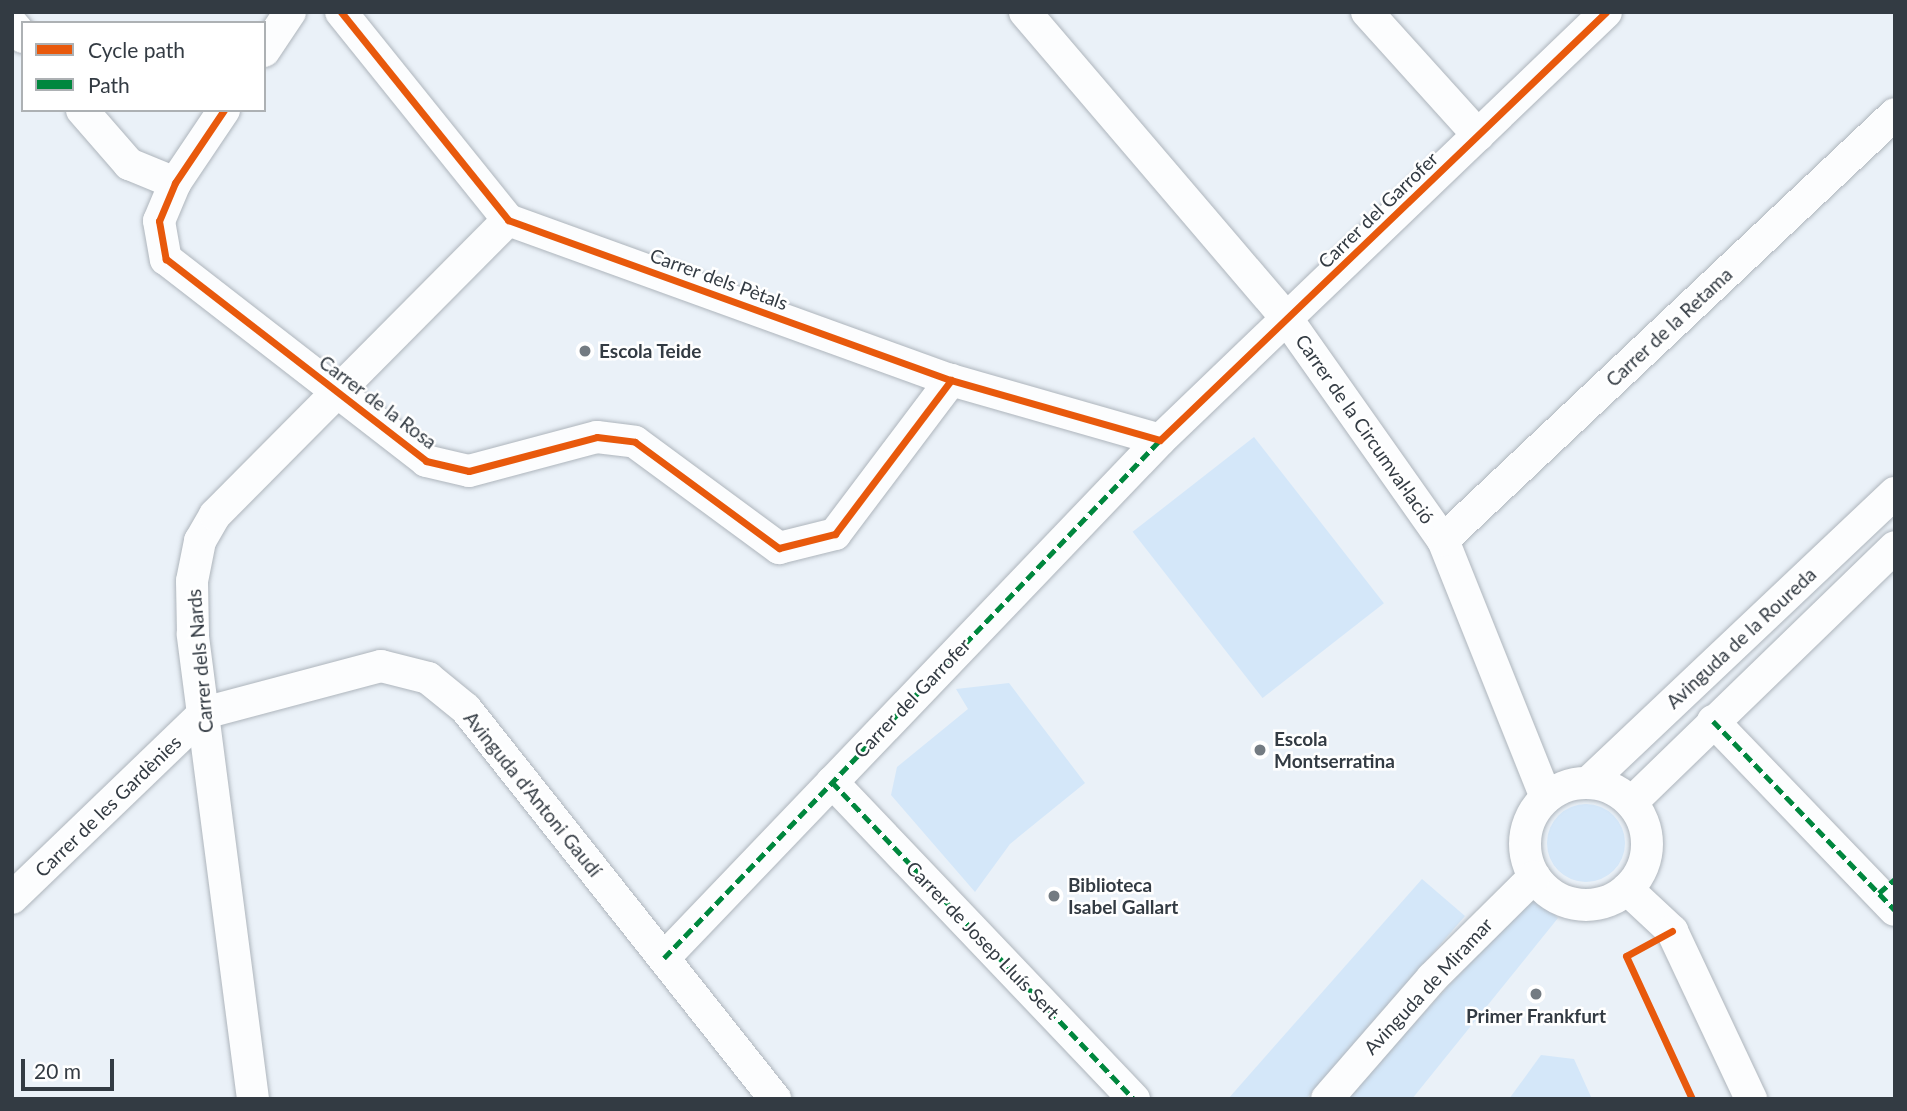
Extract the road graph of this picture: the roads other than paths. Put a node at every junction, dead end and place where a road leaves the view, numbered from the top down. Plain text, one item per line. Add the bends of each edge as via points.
1 (290, 12) edge
2 (341, 12) edge
3 (1025, 12) edge
4 (1367, 12) edge
5 (1606, 12) edge
6 (266, 48) edge
7 (84, 112) edge
8 (223, 112) edge
9 (1895, 114) edge
10 (1478, 135) junction
11 (175, 183) junction
12 (508, 220) junction
13 (1287, 319) junction
14 (951, 380) junction
15 (337, 391) junction
16 (1166, 435) junction
17 (1895, 493) edge
18 (1443, 540) junction
19 (1893, 551) edge
20 (204, 713) junction
21 (1713, 721) junction
22 (832, 782) junction
23 (1588, 783) junction
24 (1546, 797) junction
25 (1632, 802) junction
26 (1534, 877) junction
27 (1627, 889) junction
28 (1890, 894) edge
29 (12, 898) edge
30 (664, 958) junction
31 (253, 1099) edge
32 (775, 1099) edge
33 (1134, 1099) edge
34 (1327, 1099) edge
35 (1751, 1099) edge

1 - 6 street
2 - 12 street
3 - 13 street, Carrer de la Circumval·lació
4 - 10 street
5 - 10 street, Carrer del Garrofer
7 - 11 street via 129,164
8 - 11 street, Carrer de la Rosa
9 - 18 street, Carrer de la Retama
10 - 13 street, Carrer del Garrofer
11 - 15 street, Carrer de la Rosa via 159,221 166,259
12 - 14 street, Carrer dels Pètals
12 - 15 street, Carrer dels Nards
13 - 16 street, Carrer del Garrofer
13 - 18 street, Carrer de la Circumval·lació
14 - 15 street, Carrer de la Rosa via 835,534 779,548 635,442 597,438 469,471 426,461
14 - 16 street, Carrer dels Pètals
15 - 20 street, Carrer dels Nards via 215,515 201,541 192,581
16 - 22 street, Carrer del Garrofer
17 - 23 street, Avinguda de la Roureda
18 - 24 street, Carrer de la Circumval·lació
19 - 21 street
20 - 29 street, Carrer de les Gardènies
20 - 30 street, Avinguda d'Antoni Gaudí via 381,666 428,678 466,709
20 - 31 street, Carrer dels Nards
21 - 25 street
21 - 28 street
22 - 30 street, Carrer del Garrofer
22 - 33 street, Carrer de Josep Lluís Sert
23 - 24 street
23 - 25 street
24 - 26 street via 1527,826 1527,861
25 - 27 street via 1648,848
26 - 27 street via 1568,902 1609,901
26 - 34 street, Avinguda de Miramar via 1433,978
27 - 35 street via 1672,931
30 - 32 street, Avinguda d'Antoni Gaudí

